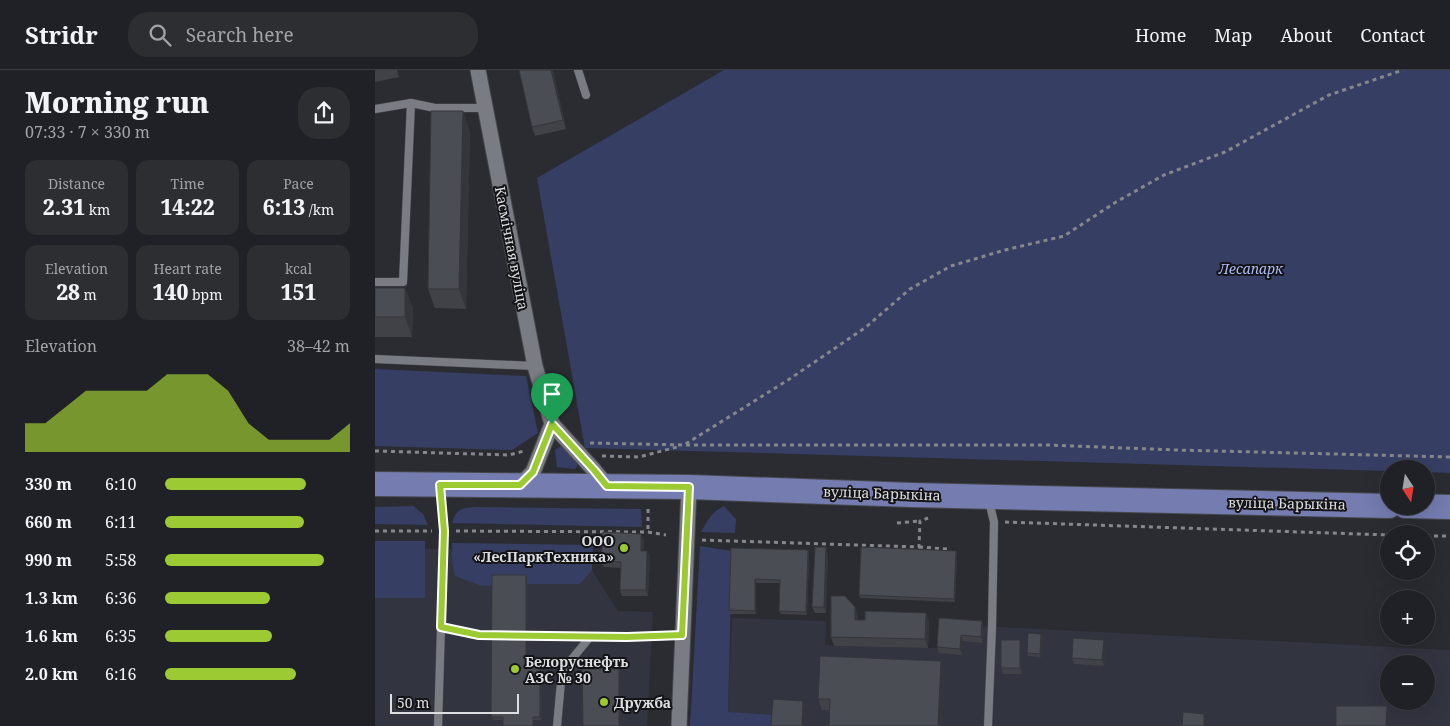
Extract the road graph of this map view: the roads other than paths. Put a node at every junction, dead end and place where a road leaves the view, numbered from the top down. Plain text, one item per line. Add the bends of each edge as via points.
1 (478, 70) edge
2 (578, 70) edge
3 (585, 95) dead end
4 (411, 103) junction
5 (485, 108) junction
6 (375, 109) edge
7 (375, 282) edge
8 (375, 359) edge
9 (535, 366) junction
10 (552, 424) junction
11 (375, 484) edge
12 (440, 485) junction
13 (520, 485) junction
14 (607, 486) junction
15 (689, 487) junction
16 (988, 496) junction
17 (1380, 506) edge
18 (1435, 507) edge
19 (1450, 507) edge
20 (441, 627) junction
21 (682, 635) junction
22 (590, 636) junction
23 (438, 726) edge
24 (557, 726) edge
25 (679, 726) edge
26 (988, 726) edge

1 - 5 street, Касмічная вуліца
2 - 3 lane
4 - 5 lane via 435,108
4 - 6 lane
4 - 7 lane via 403,282
5 - 9 street, Касмічная вуліца
8 - 9 lane
9 - 10 street, Касмічная вуліца
10 - 13 street via 533,472
10 - 14 street, Касмічная вуліца
11 - 12 main road, вуліца Барыкіна
12 - 13 main road, вуліца Барыкіна
12 - 20 lane via 444,531
13 - 14 main road, вуліца Барыкіна
14 - 15 main road, вуліца Барыкіна
15 - 16 main road, вуліца Барыкіна
15 - 21 street
16 - 17 main road, вуліца Барыкіна
16 - 26 lane via 994,522
18 - 19 main road
20 - 22 lane via 479,635
20 - 23 lane
21 - 22 lane
21 - 25 street
22 - 24 lane via 562,670

